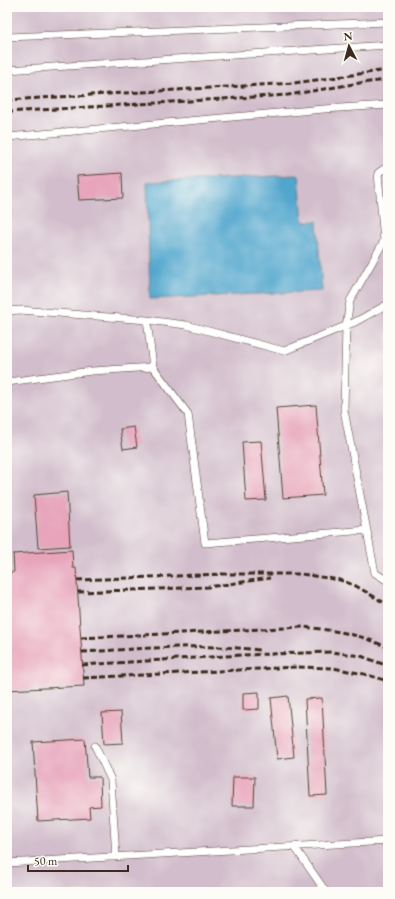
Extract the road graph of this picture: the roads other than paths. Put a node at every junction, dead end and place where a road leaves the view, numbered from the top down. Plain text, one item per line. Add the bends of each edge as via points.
1 (388, 22) edge
2 (7, 37) edge
3 (388, 45) edge
4 (7, 70) edge
5 (388, 105) edge
6 (7, 137) edge
7 (388, 166) edge
8 (388, 304) edge
9 (7, 311) edge
10 (147, 320) junction
11 (346, 326) junction
12 (154, 367) junction
13 (7, 382) edge
14 (367, 530) junction
15 (388, 581) edge
16 (95, 746) dead end
17 (388, 841) edge
18 (294, 846) junction
19 (116, 857) junction
20 (7, 863) edge
21 (326, 892) edge

1 - 2 lane
3 - 4 lane
5 - 6 lane
7 - 11 lane via 378,173 384,241 350,301
8 - 11 lane
9 - 10 lane
10 - 11 lane via 186,324 284,351
10 - 12 lane
11 - 14 lane via 344,410
12 - 13 lane via 92,371
12 - 14 lane via 188,414 205,543
14 - 15 lane via 376,573
16 - 19 lane via 111,780
17 - 18 lane
18 - 19 lane
18 - 21 lane
19 - 20 lane

